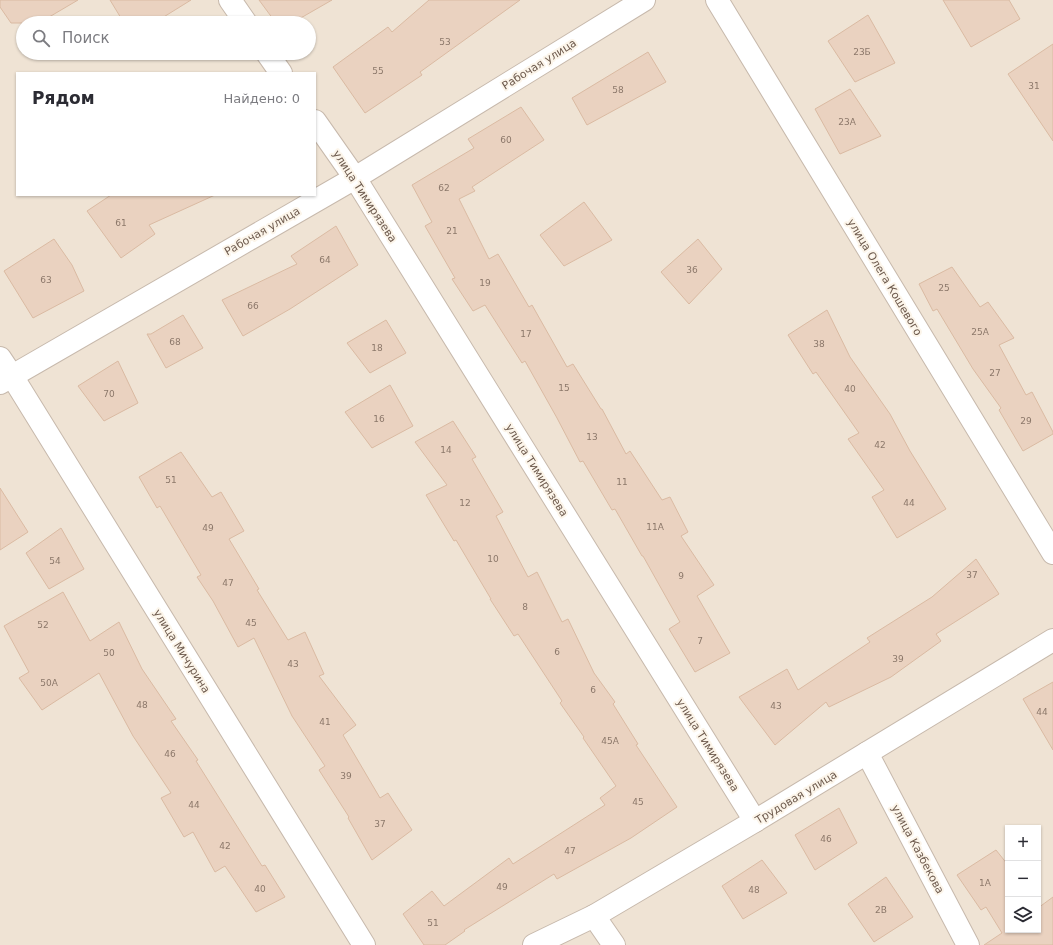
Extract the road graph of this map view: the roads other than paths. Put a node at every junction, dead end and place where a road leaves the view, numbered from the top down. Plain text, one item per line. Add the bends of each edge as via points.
1 (230, 0) edge
2 (644, 0) edge
3 (717, 0) edge
4 (241, 16) edge
5 (272, 60) edge
6 (280, 72) edge
7 (316, 122) edge
8 (354, 178) junction
9 (4, 372) edge
10 (1053, 553) edge
11 (1053, 640) edge
12 (868, 753) junction
13 (755, 821) junction
14 (594, 916) junction
15 (364, 945) edge
16 (534, 945) edge
17 (614, 945) edge
18 (968, 945) edge

1 - 4 street
2 - 8 street, Рабочая улица
3 - 10 street, улица Олега Кошевого
5 - 6 street
7 - 8 street, улица Тимирязева
8 - 9 street, Рабочая улица
8 - 13 street, улица Тимирязева
9 - 15 street, улица Мичурина
11 - 12 street, Трудовая улица
12 - 13 street, Трудовая улица
12 - 18 street, улица Казбекова
13 - 14 street, Трудовая улица
14 - 16 street, Трудовая улица
14 - 17 street

